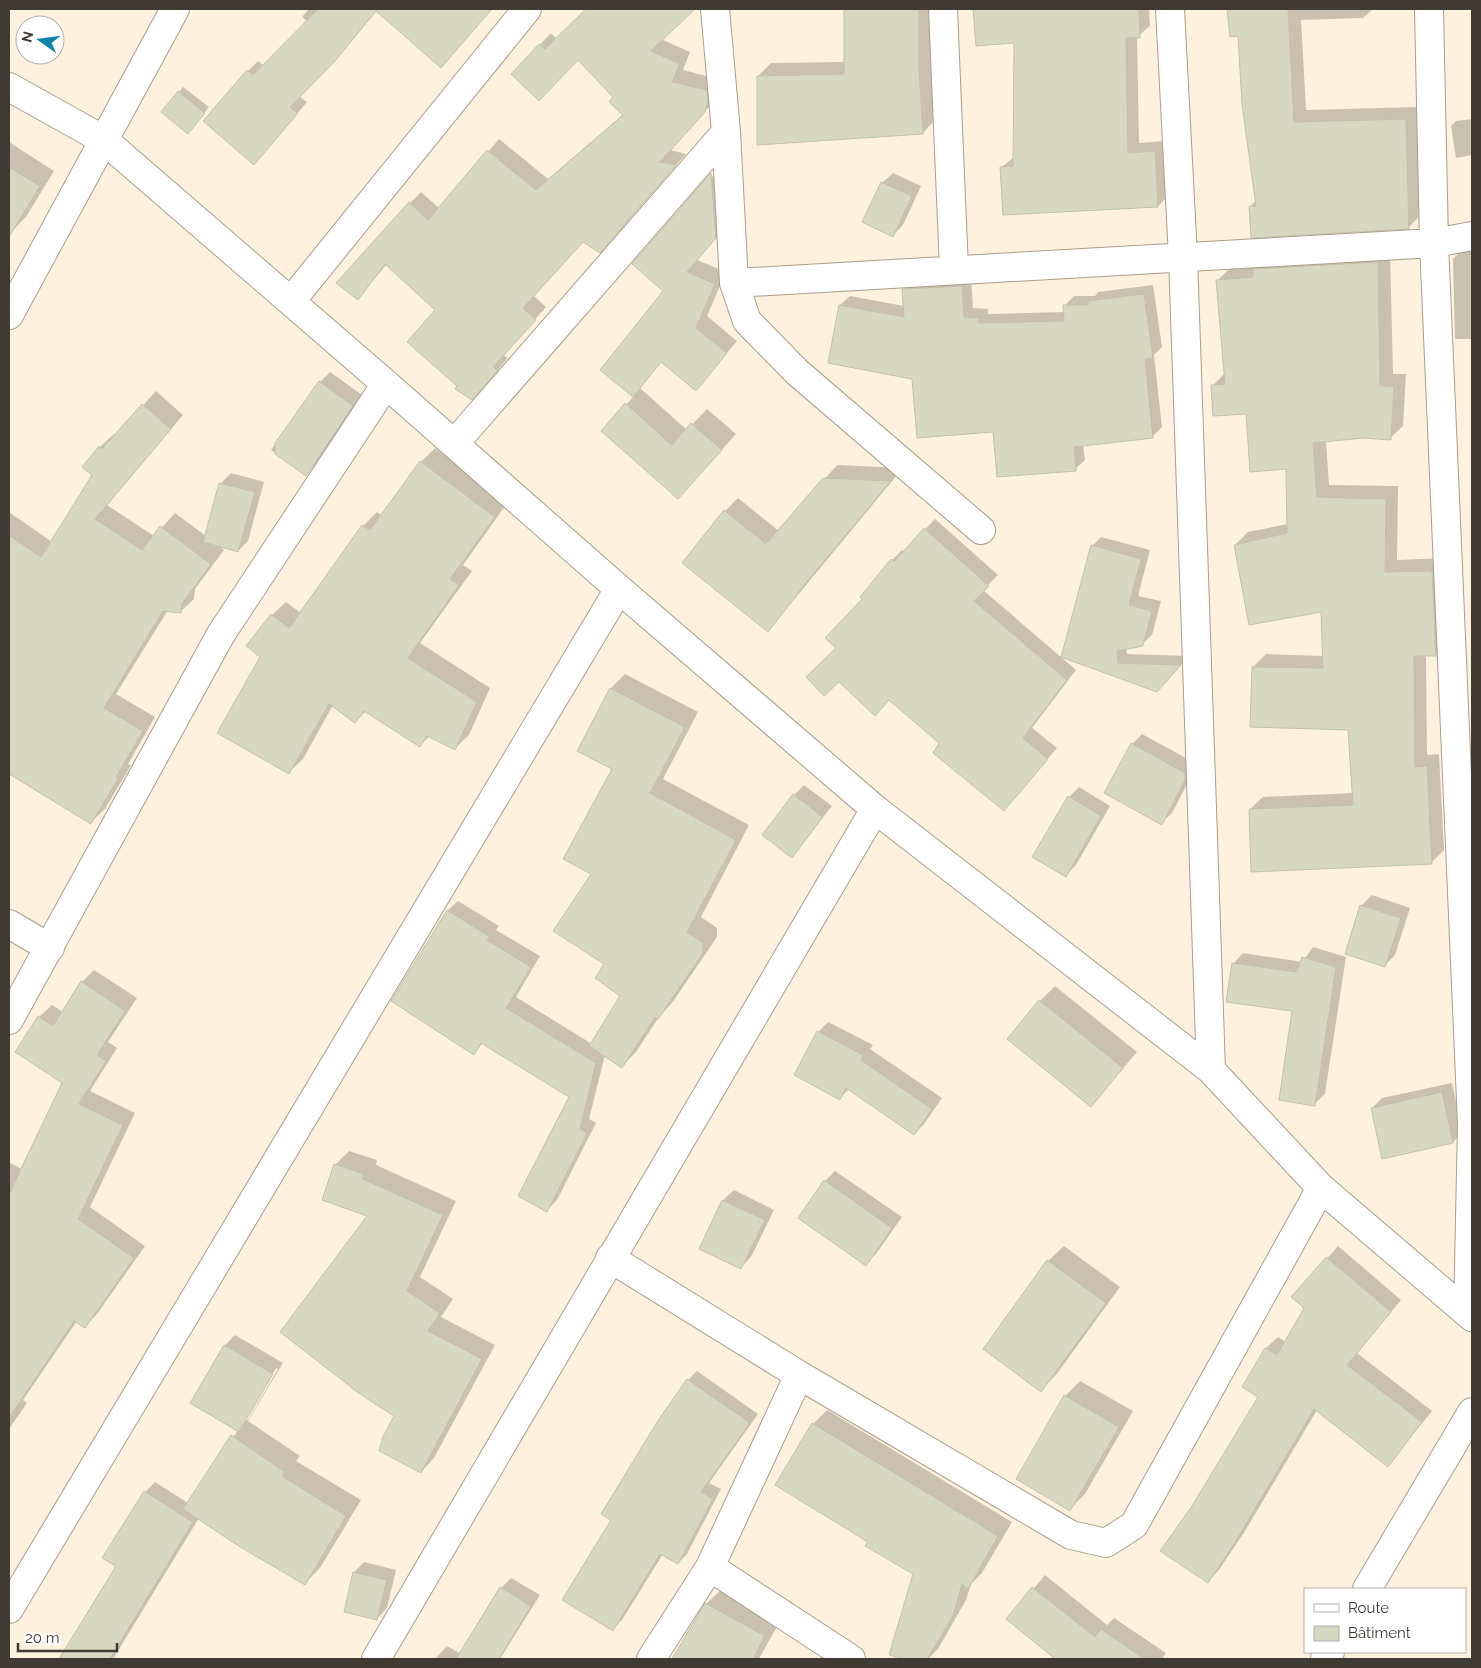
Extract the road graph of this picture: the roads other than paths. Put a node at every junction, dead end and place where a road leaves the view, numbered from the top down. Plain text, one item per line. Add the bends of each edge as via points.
1 (175, 9) edge
2 (527, 9) edge
3 (715, 9) edge
4 (943, 9) edge
5 (1170, 9) edge
6 (1429, 9) edge
7 (9, 87) edge
8 (726, 132) junction
9 (104, 140) junction
10 (1472, 236) edge
11 (1434, 242) junction
12 (1183, 257) junction
13 (954, 269) junction
14 (734, 283) junction
15 (291, 301) junction
16 (9, 315) edge
17 (386, 384) junction
18 (454, 444) junction
19 (981, 530) dead end
20 (618, 589) junction
21 (875, 809) junction
22 (9, 924) edge
23 (50, 948) junction
24 (9, 1020) edge
25 (1211, 1070) junction
26 (1321, 1188) junction
27 (610, 1258) junction
28 (1470, 1315) edge
29 (799, 1376) junction
30 (1472, 1412) edge
31 (710, 1567) junction
32 (1368, 1588) edge
33 (9, 1609) edge
34 (376, 1659) edge
35 (651, 1659) edge
36 (851, 1659) edge

1 - 9 street
2 - 15 street
3 - 8 street
4 - 13 street
5 - 12 street
6 - 11 street
7 - 9 street
8 - 14 street
8 - 18 street
9 - 15 street
9 - 16 street
10 - 11 street
11 - 12 street
11 - 28 street via 1472,1124
12 - 13 street
12 - 25 street
13 - 14 street
14 - 19 street via 747,320 798,372
15 - 17 street
17 - 18 street
17 - 23 street via 221,634
18 - 20 street
20 - 21 street
20 - 33 street
21 - 25 street
21 - 27 street
22 - 23 street
23 - 24 street
25 - 26 street
26 - 28 street
26 - 29 street via 1134,1526 1106,1543 1071,1535
27 - 29 street
27 - 34 street
29 - 31 street
30 - 32 street
31 - 35 street
31 - 36 street

